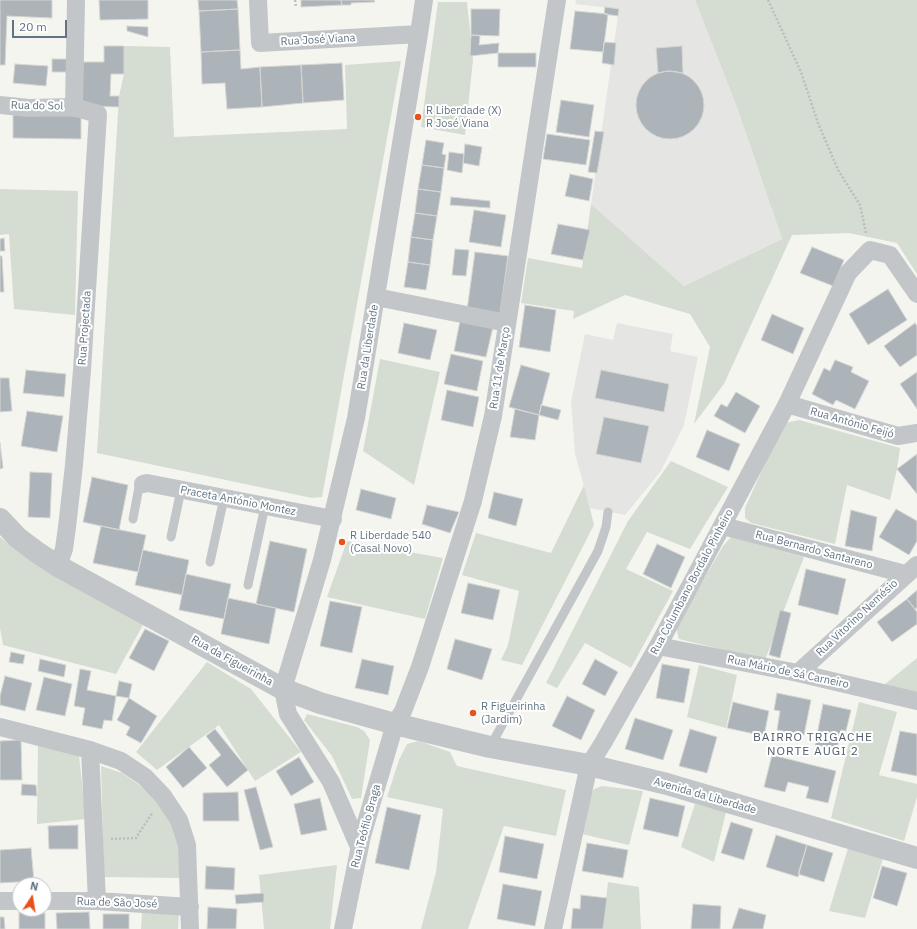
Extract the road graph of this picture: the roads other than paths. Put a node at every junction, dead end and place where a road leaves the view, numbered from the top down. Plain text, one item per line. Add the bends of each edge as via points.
1 (76, 0) edge
2 (258, 0) edge
3 (424, 0) edge
4 (557, 0) edge
5 (419, 34) junction
6 (0, 105) edge
7 (74, 107) junction
8 (917, 294) edge
9 (376, 297) junction
10 (507, 323) junction
11 (787, 404) junction
12 (917, 433) edge
13 (143, 484) joint
14 (181, 490) junction
15 (224, 498) junction
16 (265, 506) junction
17 (608, 512) dead end
18 (0, 519) edge
19 (133, 519) dead end
20 (333, 519) junction
21 (723, 526) junction
22 (171, 537) dead end
23 (210, 562) dead end
24 (58, 566) junction
25 (911, 569) edge
26 (248, 584) dead end
27 (658, 646) junction
28 (798, 673) junction
29 (283, 688) junction
30 (917, 701) edge
31 (395, 724) junction
32 (0, 727) edge
33 (490, 746) junction
34 (90, 750) junction
35 (589, 765) junction
36 (359, 846) junction
37 (917, 858) edge
38 (0, 901) edge
39 (12, 901) edge
40 (52, 901) edge
41 (97, 901) junction
42 (190, 907) junction
43 (190, 929) edge
44 (343, 929) edge
45 (553, 929) edge

1 - 7 street
2 - 5 street, Rua José Viana via 260,43
3 - 5 street, Rua da Liberdade
4 - 10 street, Rua 11 de Março
5 - 9 street, Rua da Liberdade
6 - 7 street, Rua do Sol via 29,108
7 - 24 street, Rua Projectada via 98,114 77,433 64,549
8 - 11 street, Rua Columbano Bordalo Pinheiro via 890,255 870,250 848,273
9 - 10 street
9 - 20 street, Rua da Liberdade via 356,418
10 - 31 street, Rua 11 de Março via 493,416 473,501 420,667 403,711
11 - 12 street, Rua António Feijó via 898,436
11 - 21 street, Rua Columbano Bordalo Pinheiro
13 - 14 street, Praceta António Montez
13 - 19 lane via 139,487
14 - 15 street, Praceta António Montez
14 - 22 lane
15 - 16 street, Praceta António Montez
15 - 23 lane
16 - 20 street, Praceta António Montez
16 - 26 lane
17 - 33 lane via 598,551
18 - 24 street, Rua da Figueirinha via 18,538
20 - 29 street, Rua da Liberdade
21 - 25 street, Rua Bernardo Santareno
21 - 27 street, Rua Columbano Bordalo Pinheiro
24 - 29 street, Rua da Figueirinha
25 - 28 street, Rua Vitorino Nemésio
27 - 28 street, Rua Mário de Sá Carneiro
27 - 35 street, Rua Columbano Bordalo Pinheiro
28 - 30 street, Rua Mário de Sá Carneiro
29 - 31 street, Rua da Figueirinha via 320,703
29 - 36 street via 288,714 331,782
31 - 33 street, Rua da Figueirinha
31 - 36 street, Rua Teófilo Braga
32 - 34 street
33 - 35 street, Avenida da Liberdade
34 - 41 street
34 - 42 street via 121,761 144,777 165,799 179,820 187,845
35 - 37 street, Avenida da Liberdade via 667,784
35 - 45 street, Rua Columbano Bordalo Pinheiro
36 - 44 street, Rua Teófilo Braga
38 - 39 street
40 - 41 street, Rua de São José
41 - 42 street, Rua de São José
42 - 43 street

